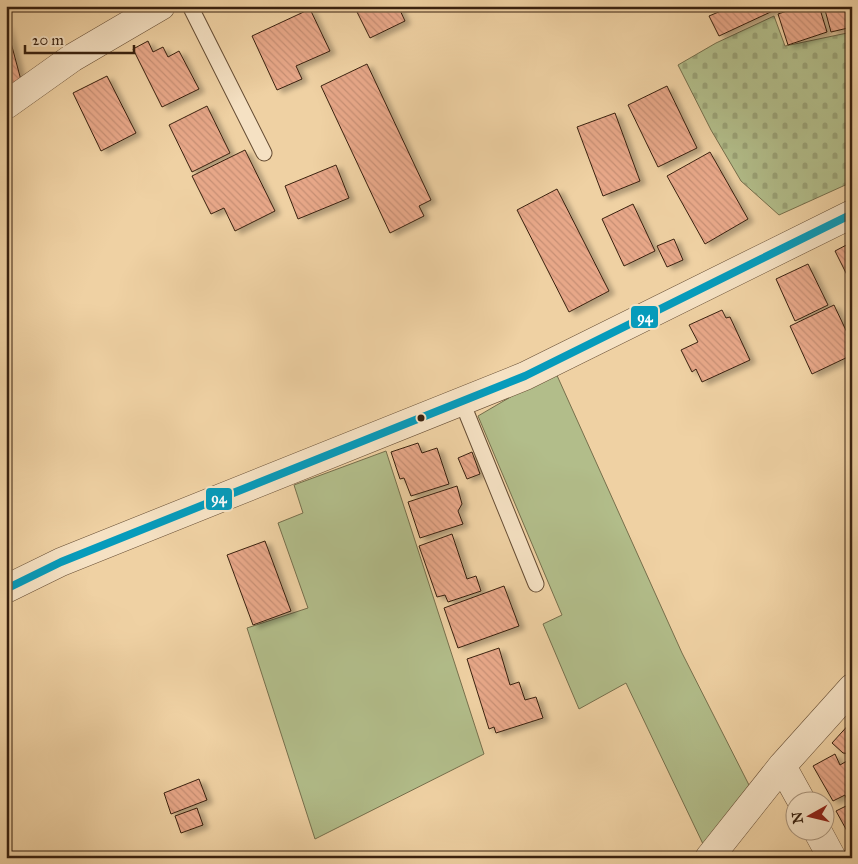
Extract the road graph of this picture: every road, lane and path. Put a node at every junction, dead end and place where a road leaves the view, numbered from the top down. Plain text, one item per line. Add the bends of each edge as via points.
1 (161, 6) edge
2 (190, 6) edge
3 (6, 105) edge
4 (264, 153) dead end
5 (852, 214) edge
6 (462, 402) junction
7 (536, 584) dead end
8 (6, 589) edge
9 (852, 688) edge
10 (782, 766) junction
11 (796, 792) edge
12 (823, 842) edge
13 (709, 858) edge
14 (832, 858) edge

1 - 3 street via 72,58
2 - 4 lane
5 - 6 street via 533,372
6 - 7 lane
6 - 8 street via 61,562
9 - 10 street
10 - 11 street
10 - 13 street
12 - 14 street

